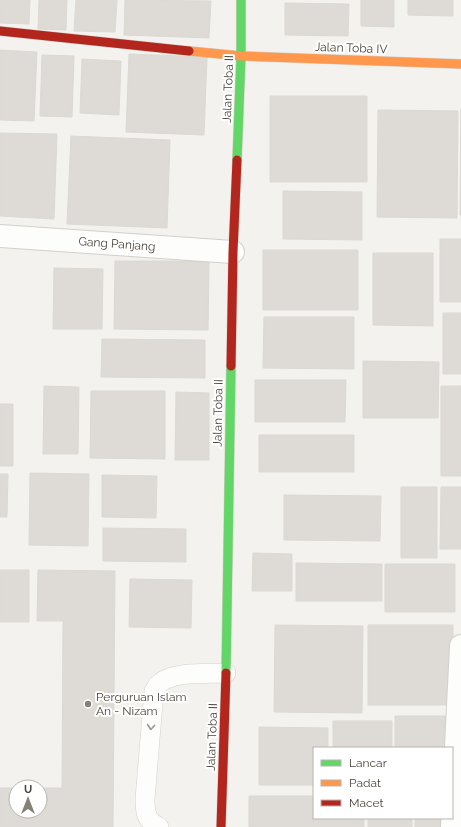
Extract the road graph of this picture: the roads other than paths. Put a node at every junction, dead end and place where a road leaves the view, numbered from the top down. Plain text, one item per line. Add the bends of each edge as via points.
1 (241, 0) edge
2 (0, 31) edge
3 (241, 56) junction
4 (461, 64) edge
5 (0, 236) edge
6 (233, 252) junction
7 (461, 646) edge
8 (226, 673) junction
9 (453, 807) edge
10 (159, 827) edge
11 (221, 827) edge

1 - 3 street, Jalan Toba II
2 - 3 street, Jalan Toba IV
3 - 4 street, Jalan Toba IV
3 - 6 street, Jalan Toba II
5 - 6 street, Gang Panjang
6 - 8 street, Jalan Toba II
7 - 9 street
8 -> 10 lane via 170,677 154,691 145,810 148,818
8 - 11 street, Jalan Toba II

